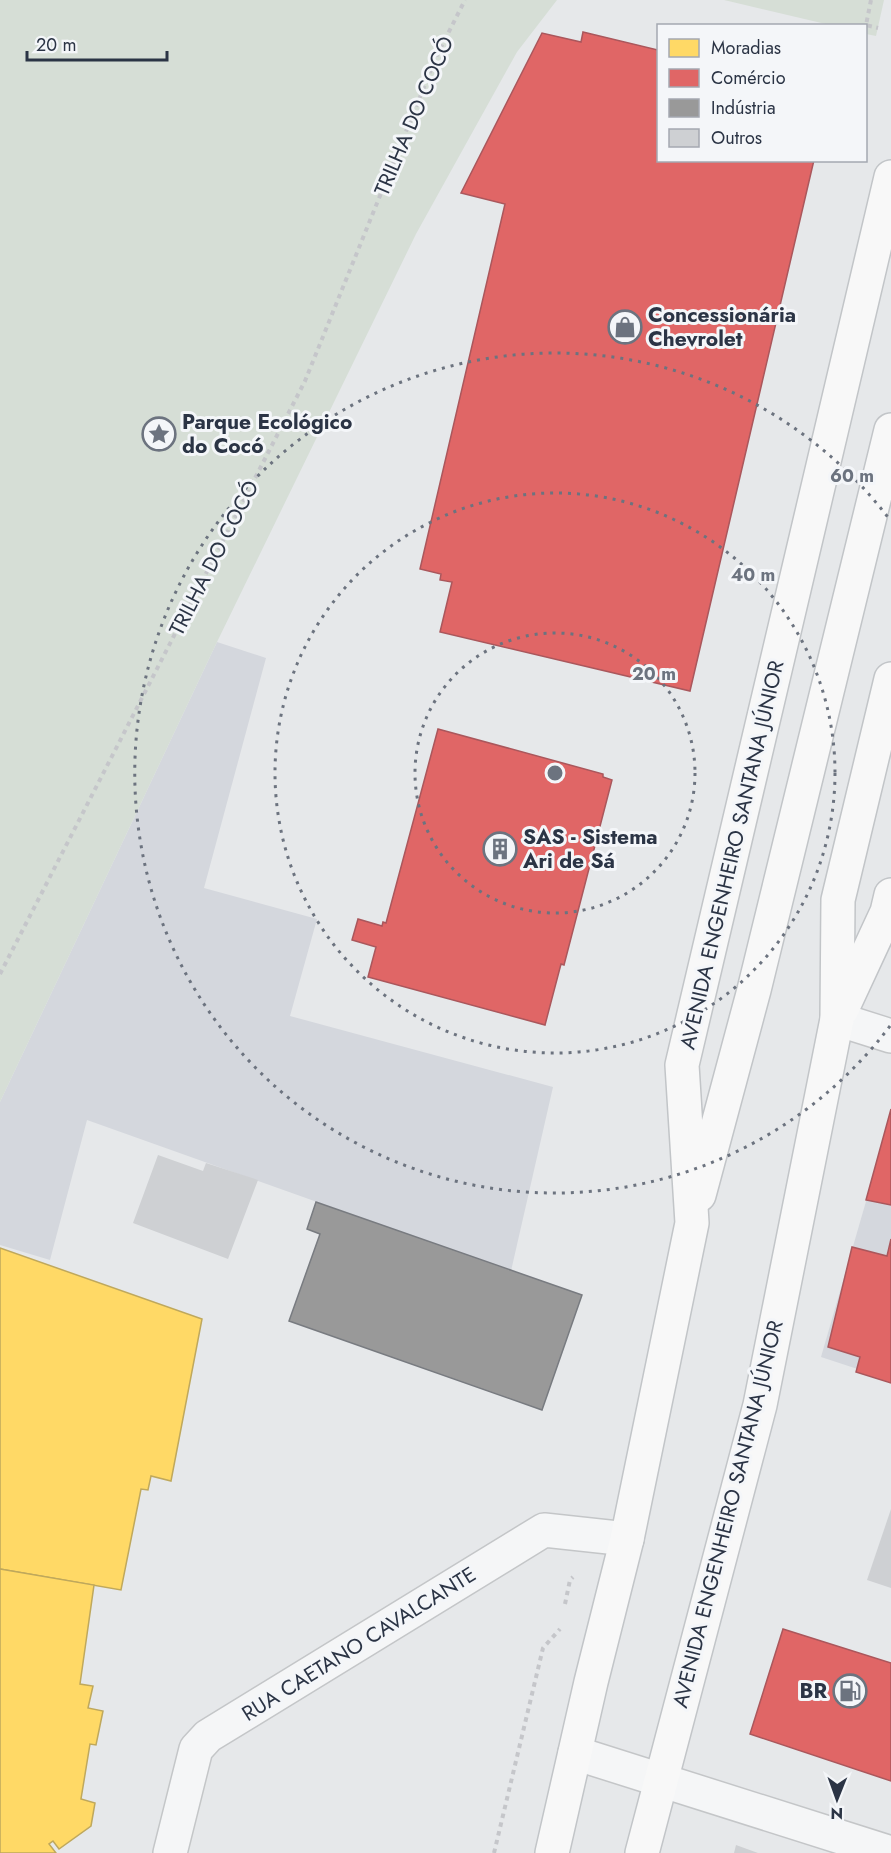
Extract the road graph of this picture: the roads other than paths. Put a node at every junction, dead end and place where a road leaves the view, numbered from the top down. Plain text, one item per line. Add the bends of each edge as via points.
1 (891, 177) edge
2 (887, 203) edge
3 (891, 430) edge
4 (891, 679) edge
5 (891, 895) edge
6 (837, 1019) junction
7 (891, 1036) edge
8 (692, 1223) junction
9 (627, 1539) junction
10 (575, 1753) junction
11 (661, 1779) junction
12 (170, 1853) edge
13 (552, 1853) edge
14 (642, 1853) edge
15 (891, 1853) edge

1 - 2 main road, AVENIDA ENGENHEIRO SANTANA JÚNIOR
2 - 8 main road, AVENIDA ENGENHEIRO SANTANA JÚNIOR via 682,1065
3 - 8 main road via 754,990
4 - 6 main road, AVENIDA ENGENHEIRO SANTANA JÚNIOR via 838,900
5 - 6 main road via 887,912
6 - 7 street
6 - 11 main road, AVENIDA ENGENHEIRO SANTANA JÚNIOR via 759,1405
8 - 9 main road, AVENIDA ENGENHEIRO SANTANA JÚNIOR
9 - 10 main road, AVENIDA ENGENHEIRO SANTANA JÚNIOR
9 - 12 street, RUA CAETANO CAVALCANTE via 544,1530 208,1736 196,1749
10 - 11 street
10 - 13 main road, AVENIDA ENGENHEIRO SANTANA JÚNIOR
11 - 14 main road, AVENIDA ENGENHEIRO SANTANA JÚNIOR
11 - 15 street

